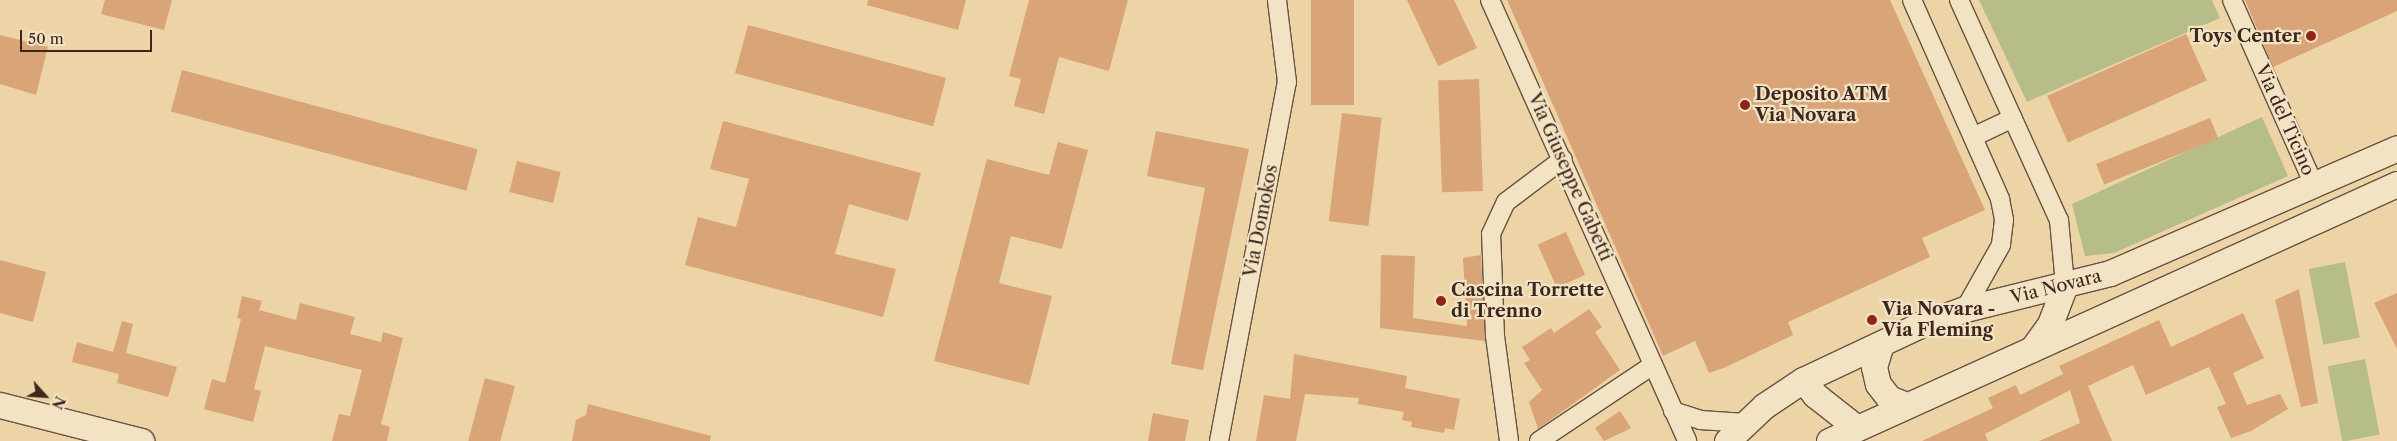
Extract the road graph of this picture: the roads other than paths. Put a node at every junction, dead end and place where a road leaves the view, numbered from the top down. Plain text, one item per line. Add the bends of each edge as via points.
1 (1277, 0) edge
2 (1490, 0) edge
3 (1959, 0) edge
4 (2232, 0) edge
5 (1916, 1) edge
6 (2012, 118) junction
7 (1973, 137) junction
8 (2397, 148) edge
9 (1563, 159) junction
10 (2397, 184) edge
11 (2314, 185) junction
12 (2065, 285) junction
13 (1965, 309) junction
14 (1881, 344) junction
15 (2032, 349) junction
16 (1653, 365) junction
17 (1803, 380) junction
18 (1906, 404) junction
19 (0, 405) edge
20 (1673, 410) junction
21 (1746, 422) junction
22 (1857, 428) junction
23 (140, 441) edge
24 (1219, 441) edge
25 (1509, 441) edge
26 (1540, 441) edge
27 (1687, 441) edge
28 (1727, 441) edge
29 (1829, 441) edge

1 - 24 street, Via Domokos via 1287,82
2 - 9 street, Via Giuseppe Gabetti
3 - 6 street
4 - 11 street, Via del Ticino
5 - 7 street
6 - 7 street
6 - 12 street via 2060,220
7 - 13 street via 2000,199 2004,220 2001,245
8 - 11 street, Via Novara
9 - 16 street, Via Giuseppe Gabetti
9 - 25 street via 1506,202 1491,234 1495,336
10 - 15 street
11 - 12 street, Via Novara via 2110,274
12 - 13 street, Via Novara
12 - 15 street via 2050,324
13 - 14 street, Via Novara
14 - 17 street, Via Novara
14 - 18 street via 1874,367 1878,384 1889,398
15 - 18 street
16 - 20 street, Via Giuseppe Gabetti
16 - 26 street
17 - 21 street, Via Novara
17 - 22 street via 1815,395
18 - 22 street
19 - 23 street
20 - 21 street via 1700,420
20 - 27 street, Via Giuseppe Gabetti
21 - 28 street, Via Novara
22 - 29 street

